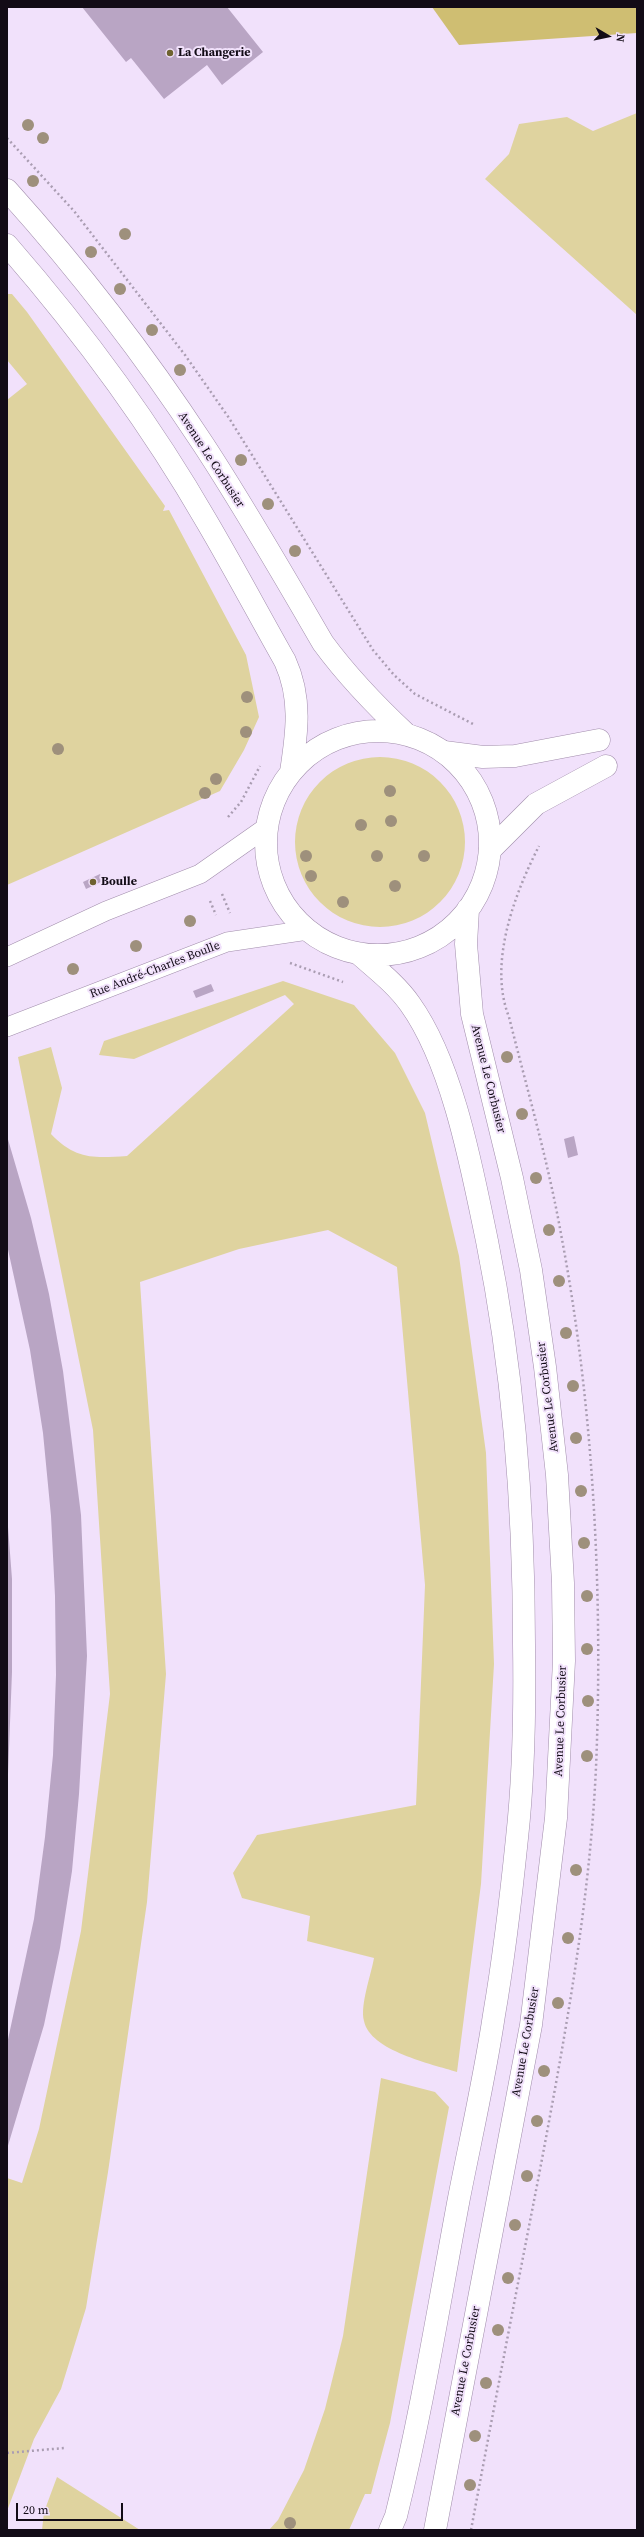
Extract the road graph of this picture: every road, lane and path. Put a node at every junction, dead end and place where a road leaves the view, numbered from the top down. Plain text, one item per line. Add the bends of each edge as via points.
1 (7, 190) edge
2 (7, 245) edge
3 (364, 638) dead end
4 (477, 726) dead end
5 (406, 734) junction
6 (599, 740) dead end
7 (444, 752) junction
8 (264, 760) dead end
9 (606, 766) dead end
10 (291, 772) junction
11 (223, 823) dead end
12 (267, 827) junction
13 (542, 840) dead end
14 (490, 850) junction
15 (210, 866) junction
16 (209, 898) dead end
17 (468, 909) junction
18 (217, 918) dead end
19 (308, 930) junction
20 (242, 940) junction
21 (358, 953) junction
22 (7, 957) edge
23 (285, 963) dead end
24 (345, 983) dead end
25 (504, 1004) dead end
26 (7, 1027) edge
27 (64, 2448) dead end
28 (7, 2453) edge
29 (390, 2530) edge
30 (435, 2530) edge

1 - 5 street, Avenue Le Corbusier via 69,262 164,387 203,444 323,643 342,669
2 - 10 street via 54,299 143,420 206,521 285,662 292,677 298,713
3 - 4 path via 394,675 415,694 430,704
5 - 7 street
5 - 10 street via 378,730 343,736 324,744
6 - 7 street via 515,756 483,757
7 - 14 street via 465,772 480,795 488,822
8 - 11 path via 240,802
9 - 14 street via 536,804
10 - 12 street via 275,798
12 - 15 lane
12 - 19 street via 268,862 274,884 284,904
13 - 25 path via 529,866 504,938 500,964
14 - 17 street via 484,881
15 - 20 path
15 - 22 lane via 200,874 106,911
16 - 18 path
17 - 21 street via 446,931 419,947 383,955
17 - 30 street, Avenue Le Corbusier via 466,944 472,1014 528,1255 545,1367 557,1474 564,1661 556,1818 531,2025
19 - 20 lane, Rue André-Charles Boulle
19 - 21 street via 332,945
20 - 26 lane, Rue André-Charles Boulle via 227,942
21 - 29 street via 399,990 418,1016 444,1074 464,1137 495,1280 504,1335 520,1482 524,1588 522,1782 494,2016 419,2414 396,2516
23 - 24 path via 304,967
27 - 28 path

